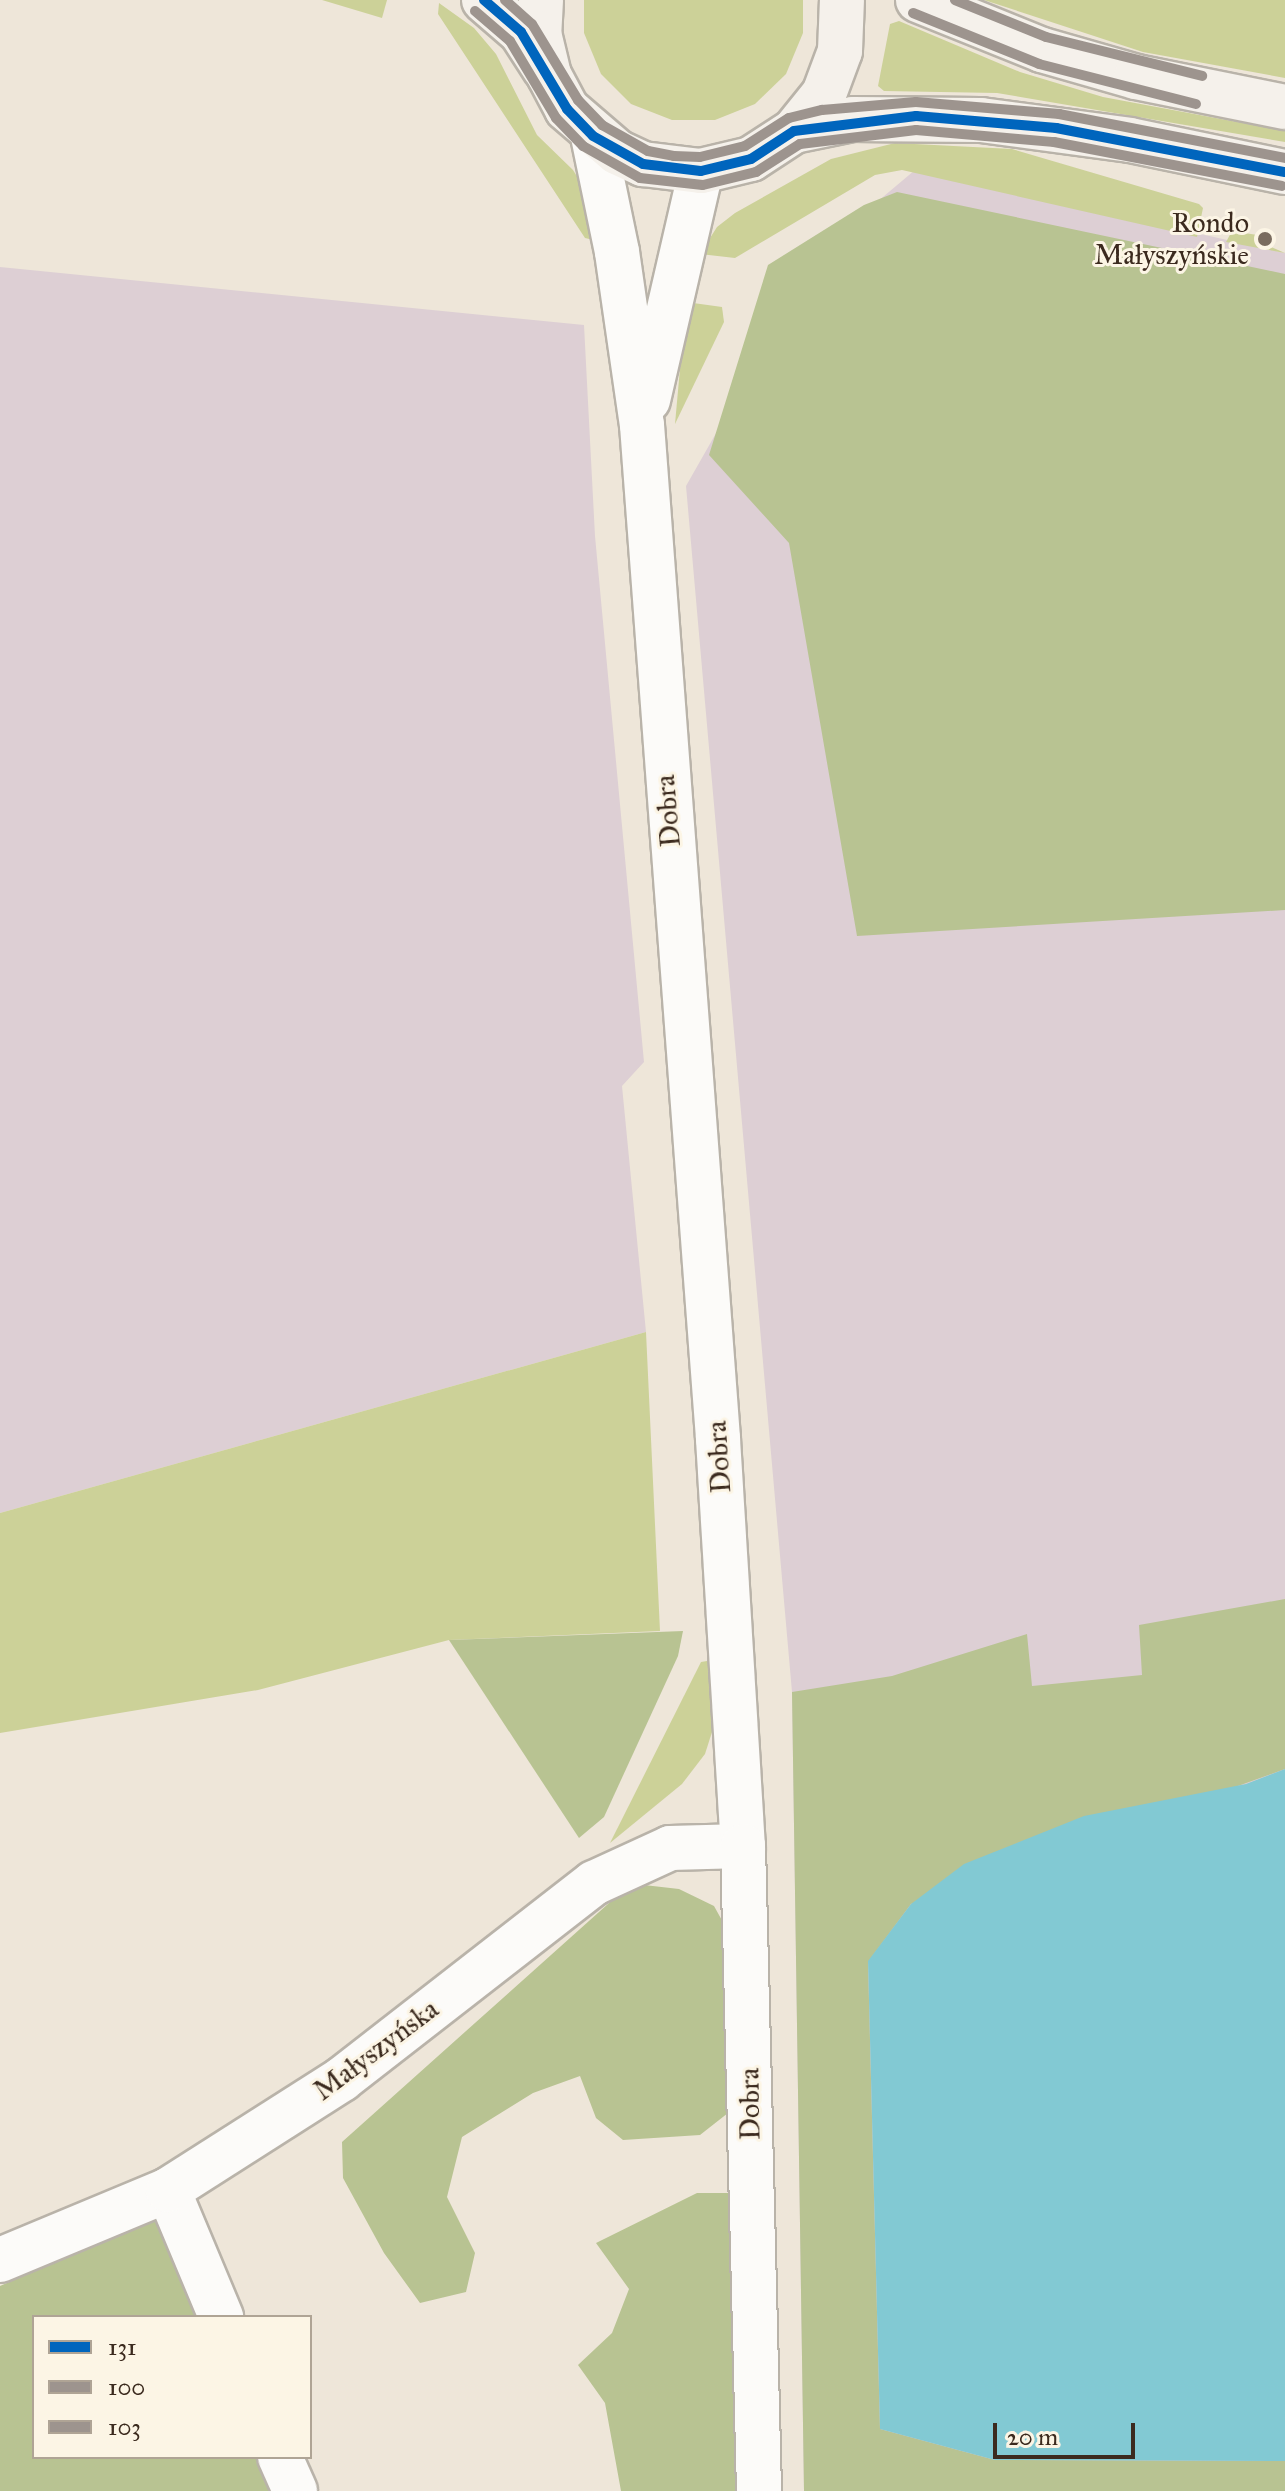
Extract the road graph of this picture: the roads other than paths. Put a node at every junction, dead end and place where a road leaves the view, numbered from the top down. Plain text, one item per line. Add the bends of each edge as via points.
1 (484, 0) edge
2 (541, 0) edge
3 (842, 0) edge
4 (918, 0) edge
5 (549, 75) junction
6 (1285, 107) edge
7 (794, 131) junction
8 (593, 136) junction
9 (701, 171) junction
10 (1285, 172) edge
11 (642, 425) junction
12 (743, 1846) junction
13 (168, 2190) junction
14 (0, 2260) edge
15 (220, 2315) edge
16 (281, 2459) edge
17 (295, 2491) edge
18 (759, 2491) edge

1 - 5 main road via 521,32
2 - 5 main road via 539,33
3 - 7 main road via 840,51 824,94
4 - 6 main road via 1055,54 1136,77
5 - 8 main road via 567,109
7 - 9 main road via 751,159
7 - 10 main road via 853,119 981,120 1116,138
8 - 9 main road via 643,164
8 - 11 street, Dobra via 617,252
9 - 11 street, Dobra
11 - 12 street, Dobra
12 - 13 street, Małyszyńska via 670,1848 594,1883 342,2079
12 - 18 street, Dobra
13 - 14 street, Małyszyńska
13 - 15 street
16 - 17 street

